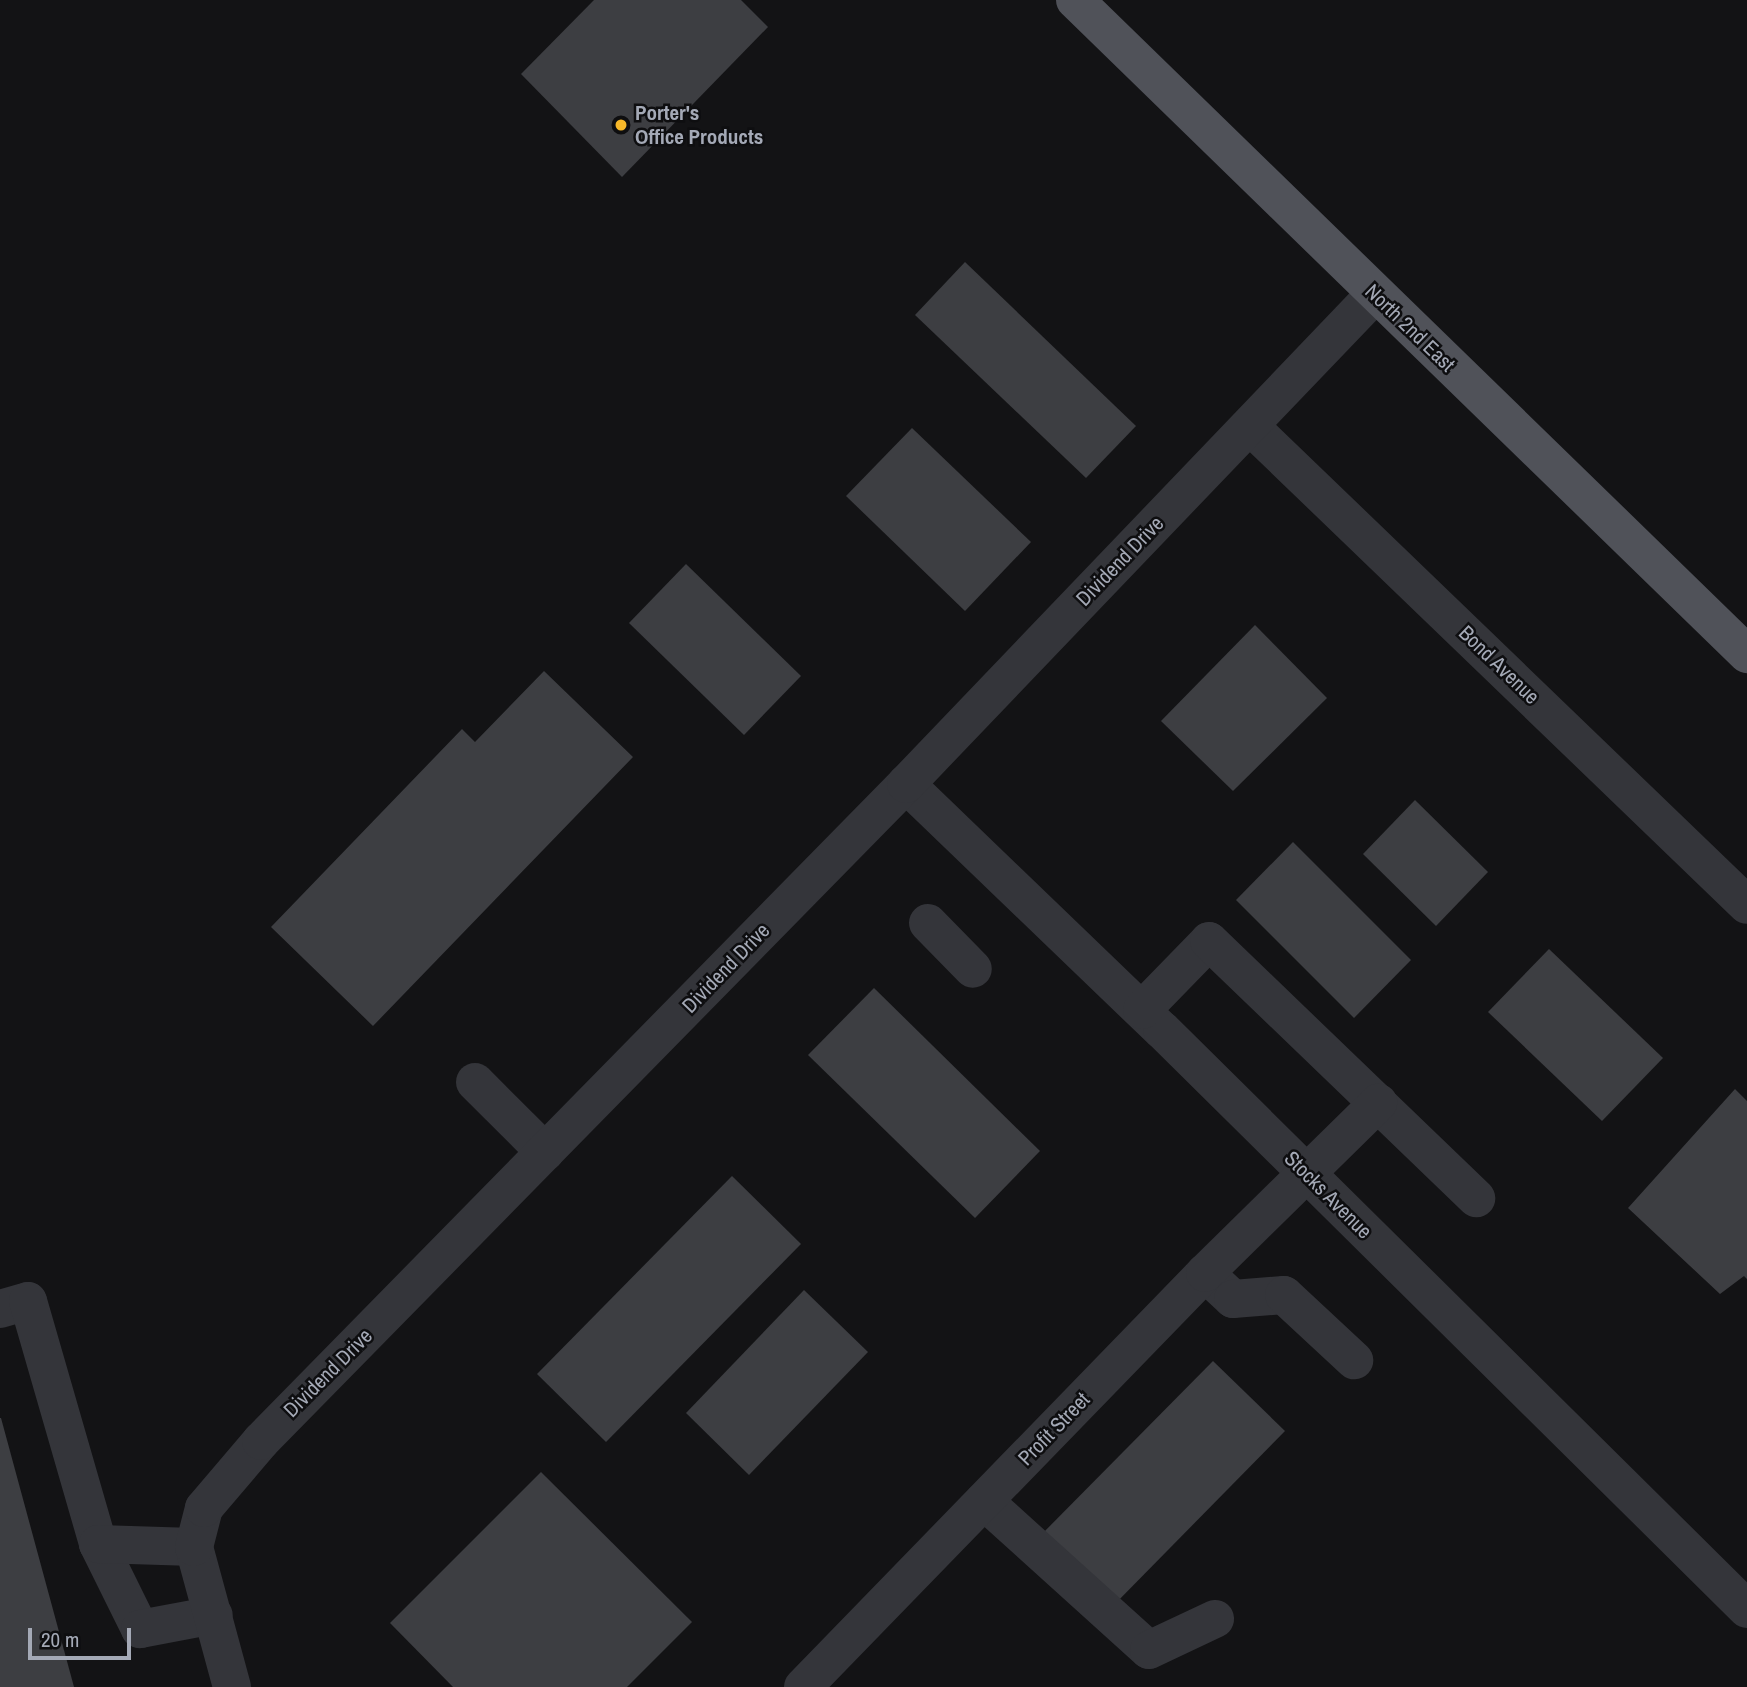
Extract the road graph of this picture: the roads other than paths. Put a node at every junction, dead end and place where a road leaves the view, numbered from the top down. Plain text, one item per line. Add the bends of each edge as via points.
1 (1075, 0) edge
2 (1375, 294) junction
3 (1250, 426) junction
4 (1747, 654) edge
5 (906, 784) junction
6 (1747, 905) edge
7 (928, 923) dead end
8 (973, 970) dead end
9 (1142, 1010) junction
10 (475, 1082) dead end
11 (1378, 1103) junction
12 (545, 1152) junction
13 (1308, 1176) junction
14 (1476, 1198) dead end
15 (1206, 1273) junction
16 (0, 1309) edge
17 (1354, 1360) dead end
18 (984, 1501) junction
19 (99, 1544) junction
20 (194, 1547) junction
21 (1747, 1609) edge
22 (215, 1615) junction
23 (1215, 1619) dead end
24 (229, 1686) edge
25 (803, 1687) edge

1 - 2 main road, North 2nd East
2 - 3 street, Dividend Drive
2 - 4 main road, North 2nd East
3 - 5 street, Dividend Drive
3 - 6 street, Bond Avenue
5 - 9 street, Stocks Avenue
5 - 12 street, Dividend Drive
7 - 8 street
9 - 11 street via 1209,941
9 - 13 street, Stocks Avenue
10 - 12 street
11 - 13 street, Profit Street
11 - 14 street
12 - 20 street, Dividend Drive via 261,1440 204,1508
13 - 15 street, Profit Street
13 - 21 street, Stocks Avenue
15 - 17 street via 1233,1299 1284,1295
15 - 18 street, Profit Street
16 - 19 street via 28,1301
18 - 23 street via 1149,1650
18 - 25 street, Profit Street
19 - 20 street
19 - 22 street via 140,1629
20 - 22 street
22 - 24 street

